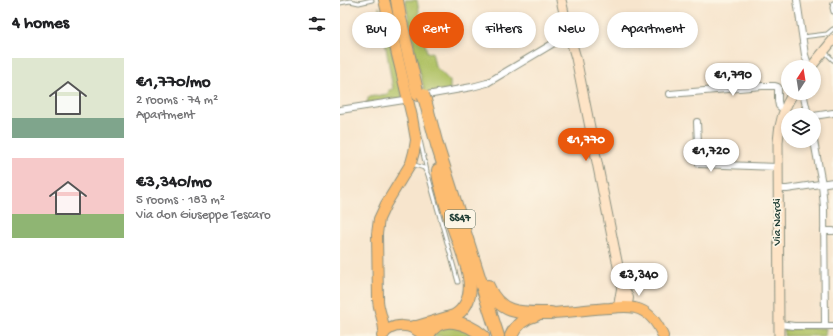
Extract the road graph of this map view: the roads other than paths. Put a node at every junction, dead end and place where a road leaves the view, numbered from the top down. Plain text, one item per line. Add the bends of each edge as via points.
1 (372, 0) edge
2 (384, 0) edge
3 (398, 0) edge
4 (402, 0) edge
5 (561, 0) edge
6 (797, 0) edge
7 (340, 3) edge
8 (833, 3) edge
9 (564, 12) edge
10 (833, 12) edge
11 (833, 28) edge
12 (802, 37) junction
13 (833, 40) edge
14 (546, 48) edge
15 (573, 48) edge
16 (823, 51) junction
17 (806, 60) edge
18 (816, 60) edge
19 (833, 60) edge
20 (670, 94) dead end
21 (422, 97) junction
22 (404, 100) dead end
23 (782, 108) edge
24 (340, 110) edge
25 (833, 113) edge
26 (821, 115) edge
27 (697, 122) dead end
28 (781, 122) edge
29 (415, 129) junction
30 (815, 148) edge
31 (411, 163) junction
32 (778, 167) junction
33 (433, 173) junction
34 (833, 182) edge
35 (822, 184) junction
36 (778, 188) junction
37 (452, 193) junction
38 (824, 231) junction
39 (833, 231) edge
40 (458, 282) dead end
41 (624, 307) junction
42 (551, 313) junction
43 (382, 316) junction
44 (779, 324) junction
45 (398, 326) junction
46 (825, 326) junction
47 (833, 326) edge
48 (413, 328) junction
49 (383, 335) edge
50 (423, 336) edge
51 (428, 336) edge
52 (482, 336) edge
53 (492, 336) edge
54 (498, 336) edge
55 (511, 336) edge
56 (663, 336) edge
57 (779, 336) edge

1 - 7 lane
2 - 29 main road
3 - 21 highway, SS47 via 400,18
4 - 21 highway, SS47
5 - 9 street
6 - 12 street
8 - 10 lane
11 - 12 lane via 827,34
12 - 17 street
13 - 16 street
14 - 21 street via 487,83
15 - 41 street via 622,286 619,302
16 - 18 street
16 - 19 lane
20 - 23 street via 775,86 778,87 779,106
21 - 33 highway, SS47
21 - 37 highway, SS47
22 - 24 street
25 - 26 street
27 - 32 street via 699,164
28 - 32 street, Via Nardi
29 - 31 main road via 415,148
29 - 33 lane
30 - 35 street
31 - 33 lane
31 - 43 main road via 378,222 377,295
32 - 36 street, Via Nardi
33 - 40 lane
33 - 48 highway via 439,178 468,272 470,289 468,300 459,313
33 - 53 highway, SS47
34 - 35 street
35 - 36 street
35 - 38 street
36 - 44 street, Via Nardi
37 - 42 highway via 464,212 488,288 494,298 514,311
37 - 54 highway, SS47
38 - 39 street
38 - 46 street
41 - 42 main road
41 - 56 main road via 636,308 646,314 658,325
42 - 55 highway via 526,318
43 - 45 main road
43 - 49 main road
44 - 46 street
44 - 57 street, Via Nardi
45 - 48 main road
45 - 49 main road via 390,328
46 - 47 street
48 - 50 main road
51 - 52 highway via 434,327 448,322 467,325

